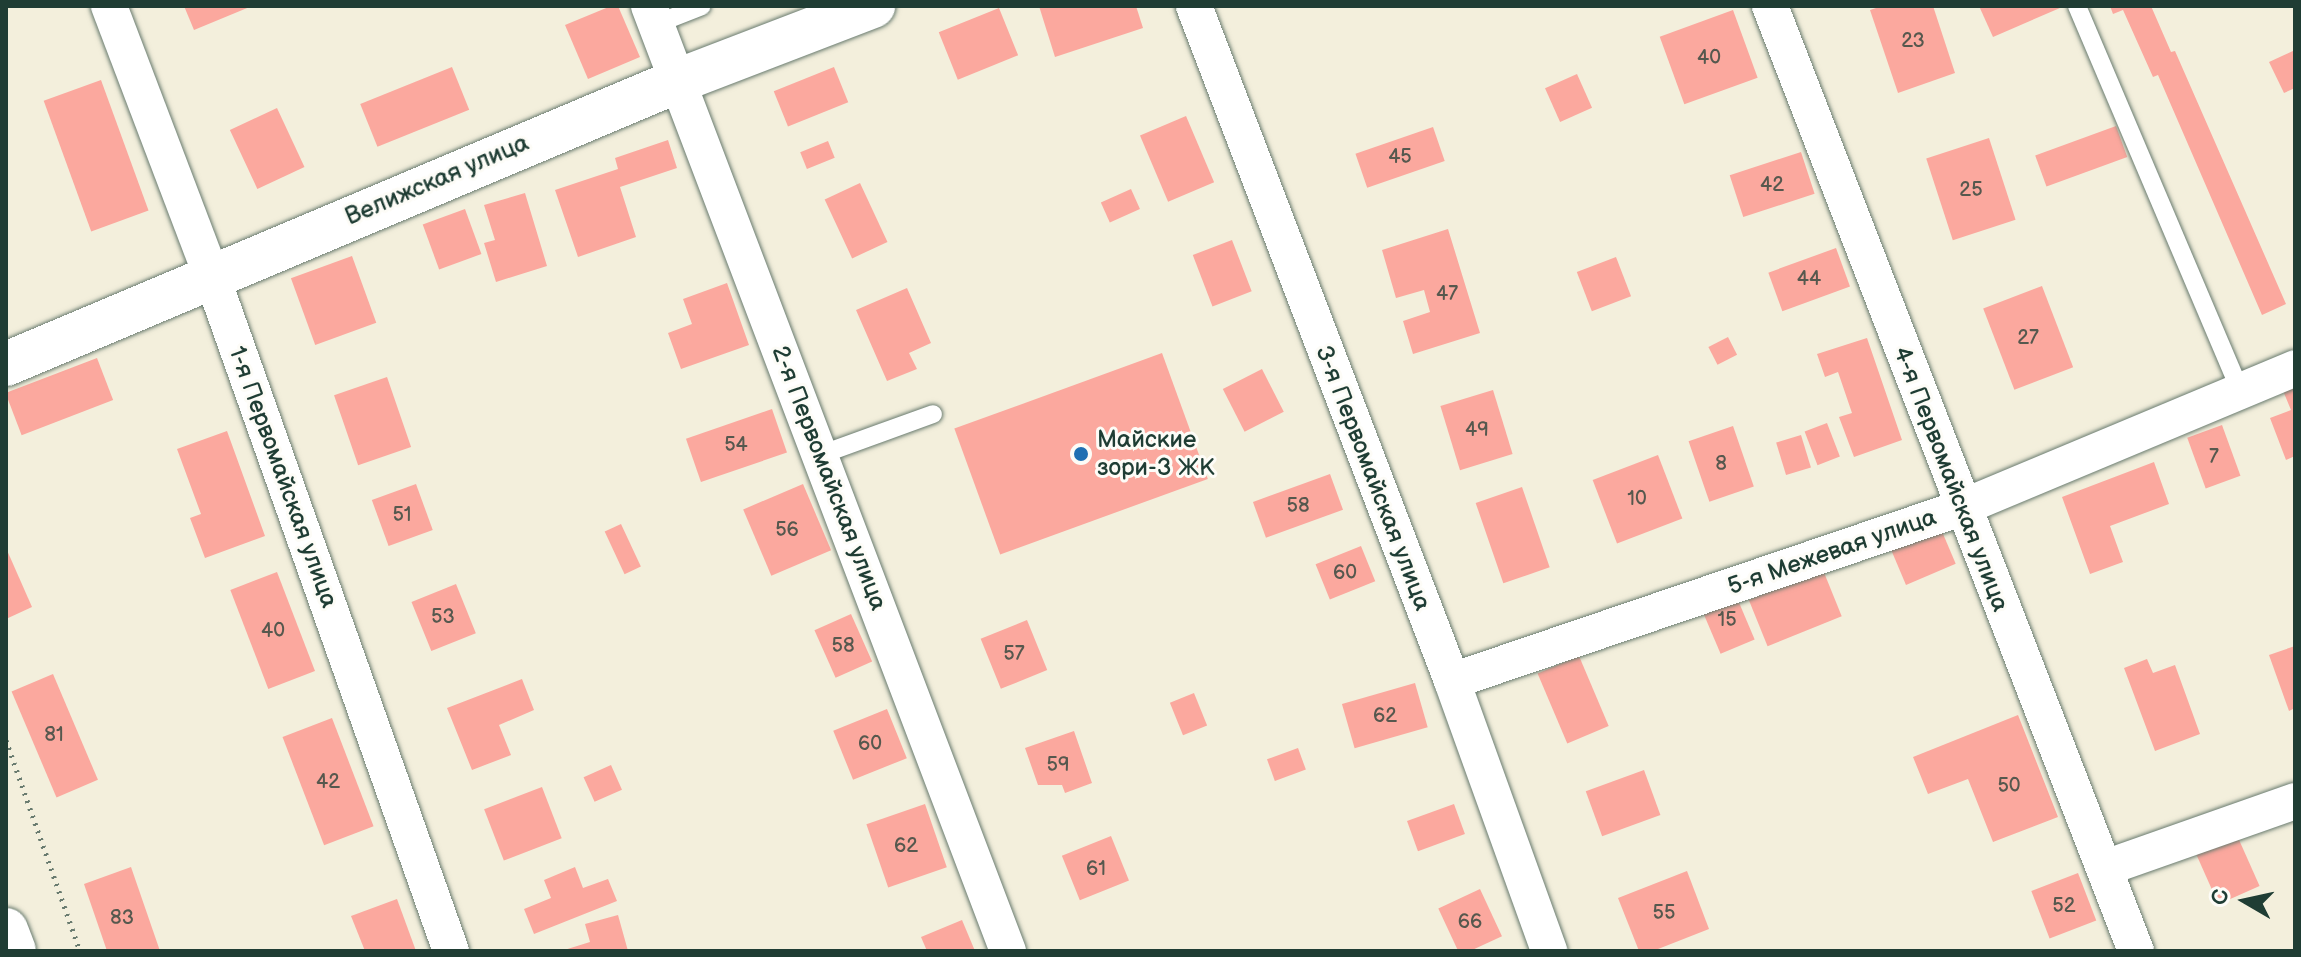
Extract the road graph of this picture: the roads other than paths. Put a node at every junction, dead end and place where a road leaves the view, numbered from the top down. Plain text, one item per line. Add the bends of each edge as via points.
1 (109, 6) edge
2 (702, 6) edge
3 (873, 6) edge
4 (1194, 6) edge
5 (1770, 6) edge
6 (2077, 6) edge
7 (652, 15) edge
8 (680, 80) junction
9 (211, 274) junction
10 (6, 364) edge
11 (2295, 368) edge
12 (2241, 393) junction
13 (933, 414) dead end
14 (820, 455) junction
15 (1961, 508) junction
16 (1452, 681) junction
17 (2295, 801) edge
18 (2105, 868) junction
19 (6, 930) edge
20 (14, 951) edge
21 (451, 951) edge
22 (1008, 951) edge
23 (1549, 951) edge
24 (2136, 951) edge

1 - 9 street, 1-я Первомайская улица
2 - 7 lane
3 - 8 street, Велижская улица
4 - 16 street, 3-я Первомайская улица
5 - 15 street, 4-я Первомайская улица
6 - 12 lane
7 - 8 street, 2-я Первомайская улица
8 - 9 street, Велижская улица
8 - 14 street, 2-я Первомайская улица
9 - 10 street, Велижская улица
9 - 21 street, 1-я Первомайская улица
11 - 12 street, 5-я Межевая улица
12 - 15 street, 5-я Межевая улица
13 - 14 lane
14 - 22 street, 2-я Первомайская улица
15 - 16 street, 5-я Межевая улица
15 - 18 street, 4-я Первомайская улица
16 - 23 street, 3-я Первомайская улица
17 - 18 street
18 - 24 street, 4-я Первомайская улица
19 - 20 street

